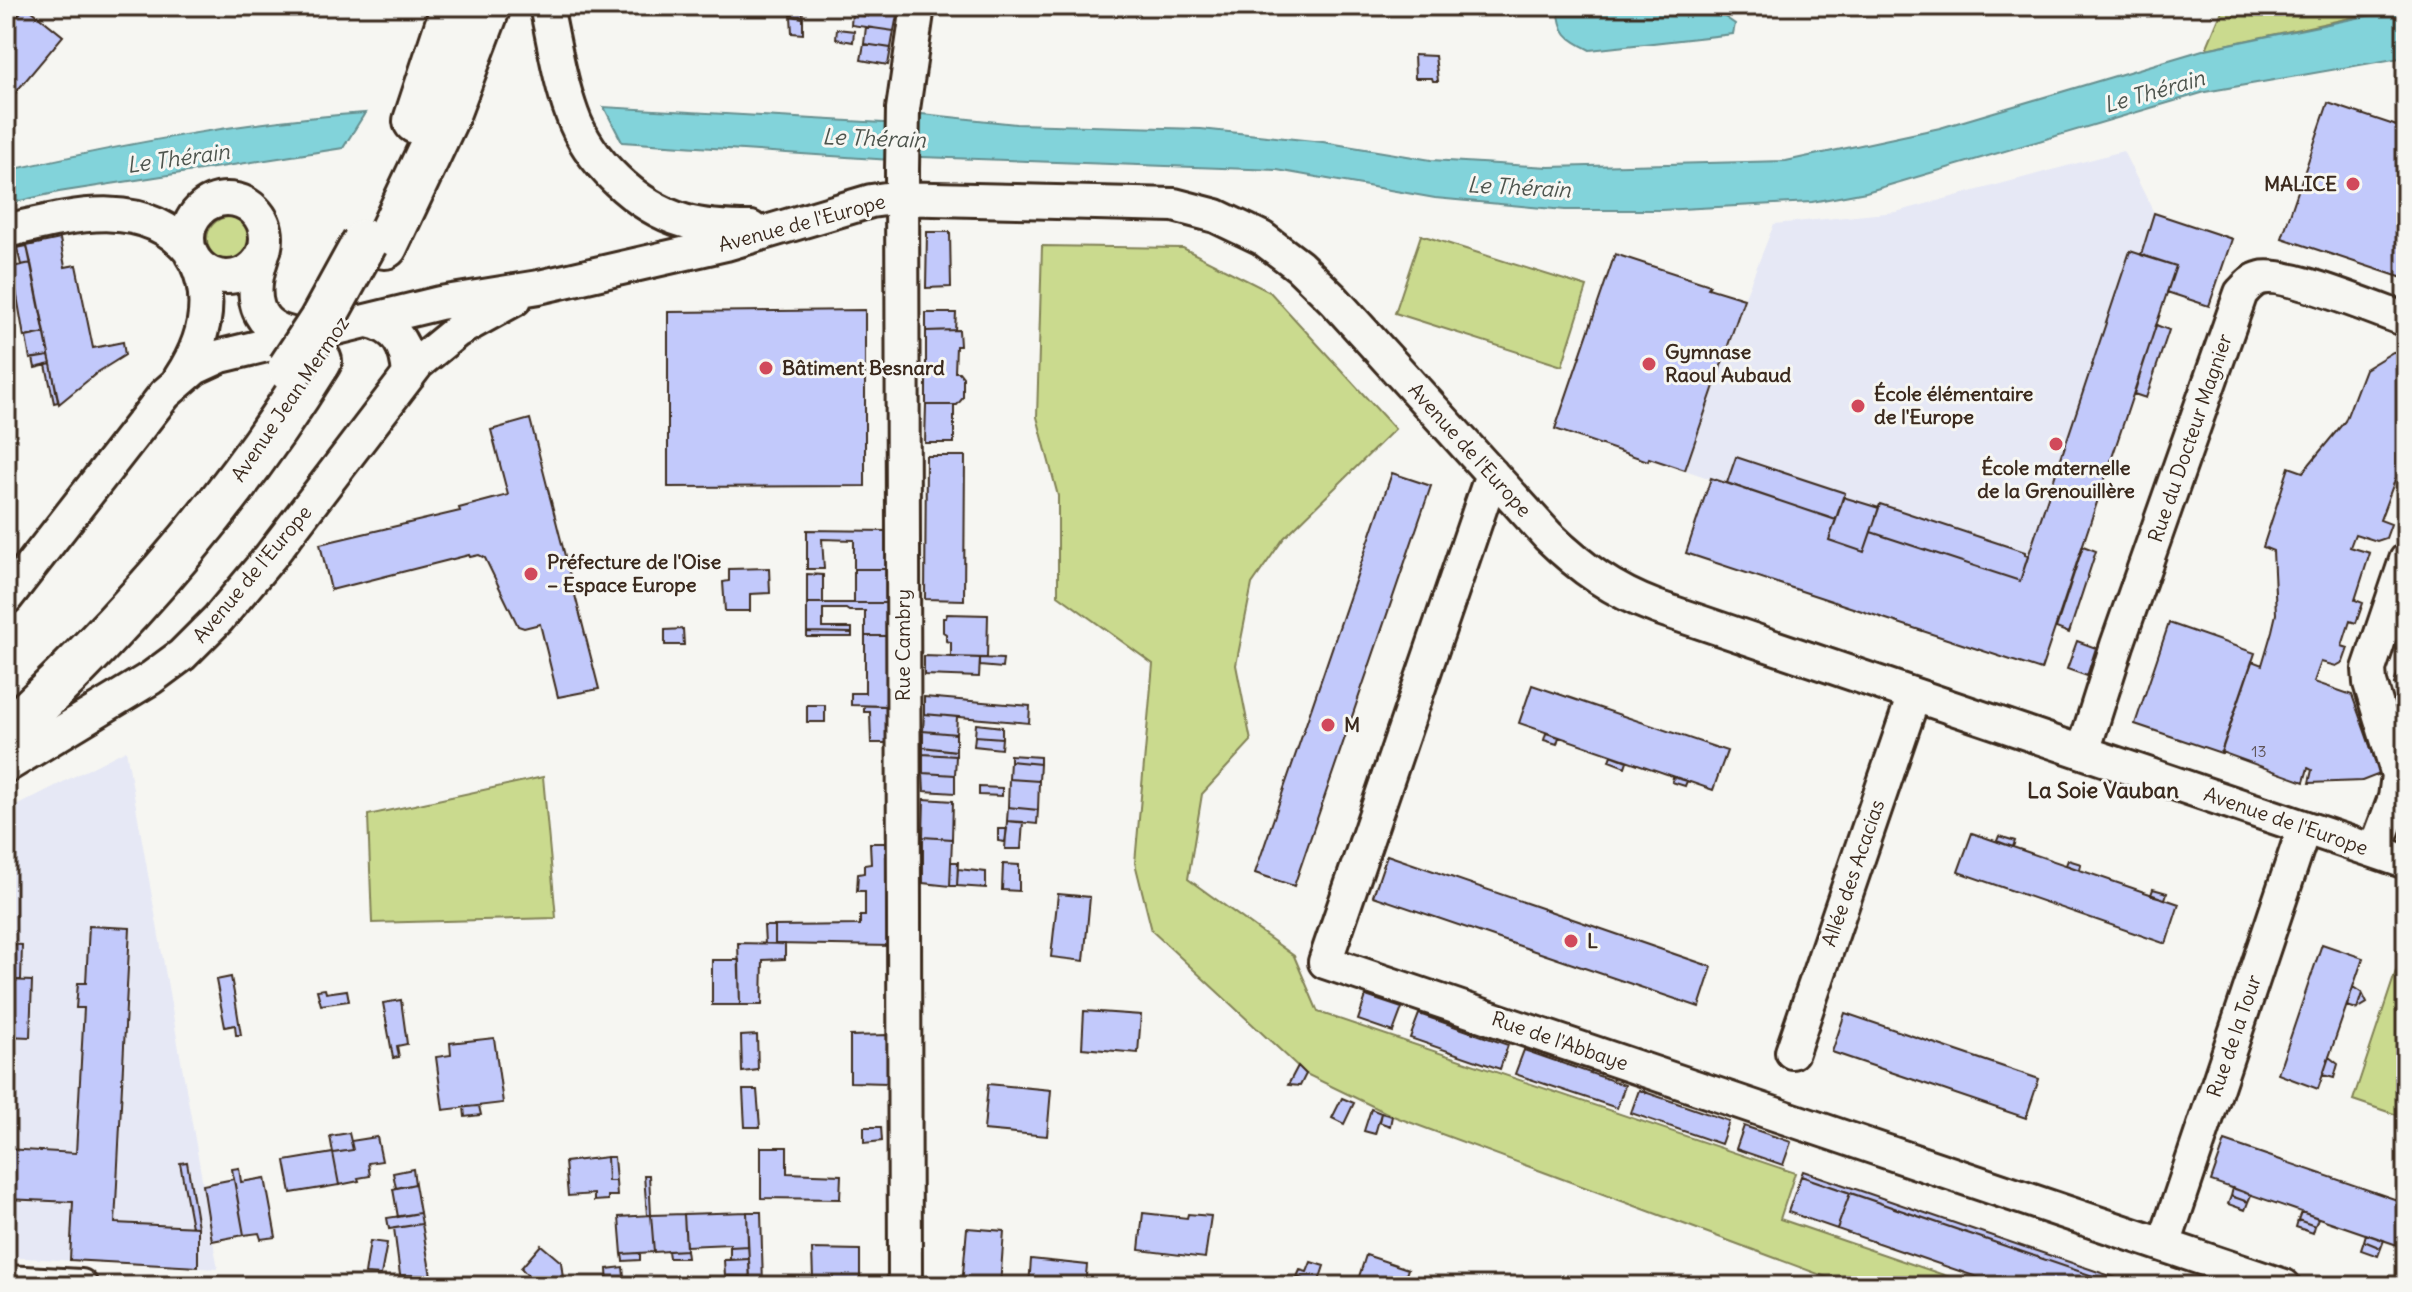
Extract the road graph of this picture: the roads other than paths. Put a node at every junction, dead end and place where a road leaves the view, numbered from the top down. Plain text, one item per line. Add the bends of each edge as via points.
1 (454, 6) edge
2 (488, 6) edge
3 (546, 6) edge
4 (918, 6) edge
5 (902, 184) junction
6 (790, 226) junction
7 (6, 231) edge
8 (375, 244) junction
9 (193, 256) junction
10 (262, 257) junction
11 (539, 287) junction
12 (2406, 320) edge
13 (368, 321) junction
14 (302, 355) junction
15 (409, 375) junction
16 (180, 378) junction
17 (1492, 474) junction
18 (2406, 560) edge
19 (6, 598) edge
20 (1914, 695) junction
21 (6, 707) edge
22 (6, 734) edge
23 (2083, 752) junction
24 (6, 766) edge
25 (2304, 828) junction
26 (2375, 851) junction
27 (2406, 862) edge
28 (1792, 1052) dead end
29 (2164, 1245) junction
30 (6, 1282) edge
31 (81, 1286) edge
32 (905, 1286) edge
33 (2284, 1286) edge

1 - 8 main road, Avenue Jean Mermoz
2 - 8 main road, Avenue Jean Mermoz via 446,117
3 - 6 street via 575,123 593,151 633,193 687,222
4 - 5 street, Rue Cambry via 903,109
5 - 6 street, Avenue de l'Europe via 871,201
5 - 17 street, Avenue de l'Europe via 1174,205 1241,227 1316,281
5 - 32 street, Rue Cambry
6 - 11 street, Avenue de l'Europe
7 - 9 street via 122,213 169,231
8 - 14 main road, Avenue Jean Mermoz, bridge
9 - 10 street via 211,274 230,277 248,271
9 - 10 street via 188,232 195,214 210,202 229,198 248,204 262,218 267,237
9 - 16 street via 204,283 204,325
10 - 14 street via 253,287 258,307
11 - 13 street, Avenue de l'Europe via 462,298
11 - 15 street, Avenue de l'Europe via 457,331
12 - 23 street, Rue du Docteur Magnier via 2288,279 2260,278 2241,293
13 - 14 street, Avenue de l'Europe
13 - 15 street via 381,323 398,336
14 - 16 street, Avenue de l'Europe via 221,356
14 - 21 main road, Avenue Jean Mermoz via 169,534
14 - 22 main road, Avenue Jean Mermoz via 260,449 161,574
15 - 24 street, Avenue de l'Europe via 270,557 198,640 151,678
16 - 19 street, Avenue de l'Europe
17 - 20 street, Avenue de l'Europe via 1565,552 1616,590
17 - 29 street, Rue de l'Abbaye via 1325,962
18 - 26 street via 2369,669 2398,775
20 - 23 street, Avenue de l'Europe
20 - 28 street, Allée des Acacias
23 - 25 street, Avenue de l'Europe
25 - 26 street, Avenue de l'Europe
25 - 29 street, Rue de la Tour
26 - 27 street, Avenue de l'Europe
29 - 33 street, Rue de l'Abbaye
30 - 31 street

